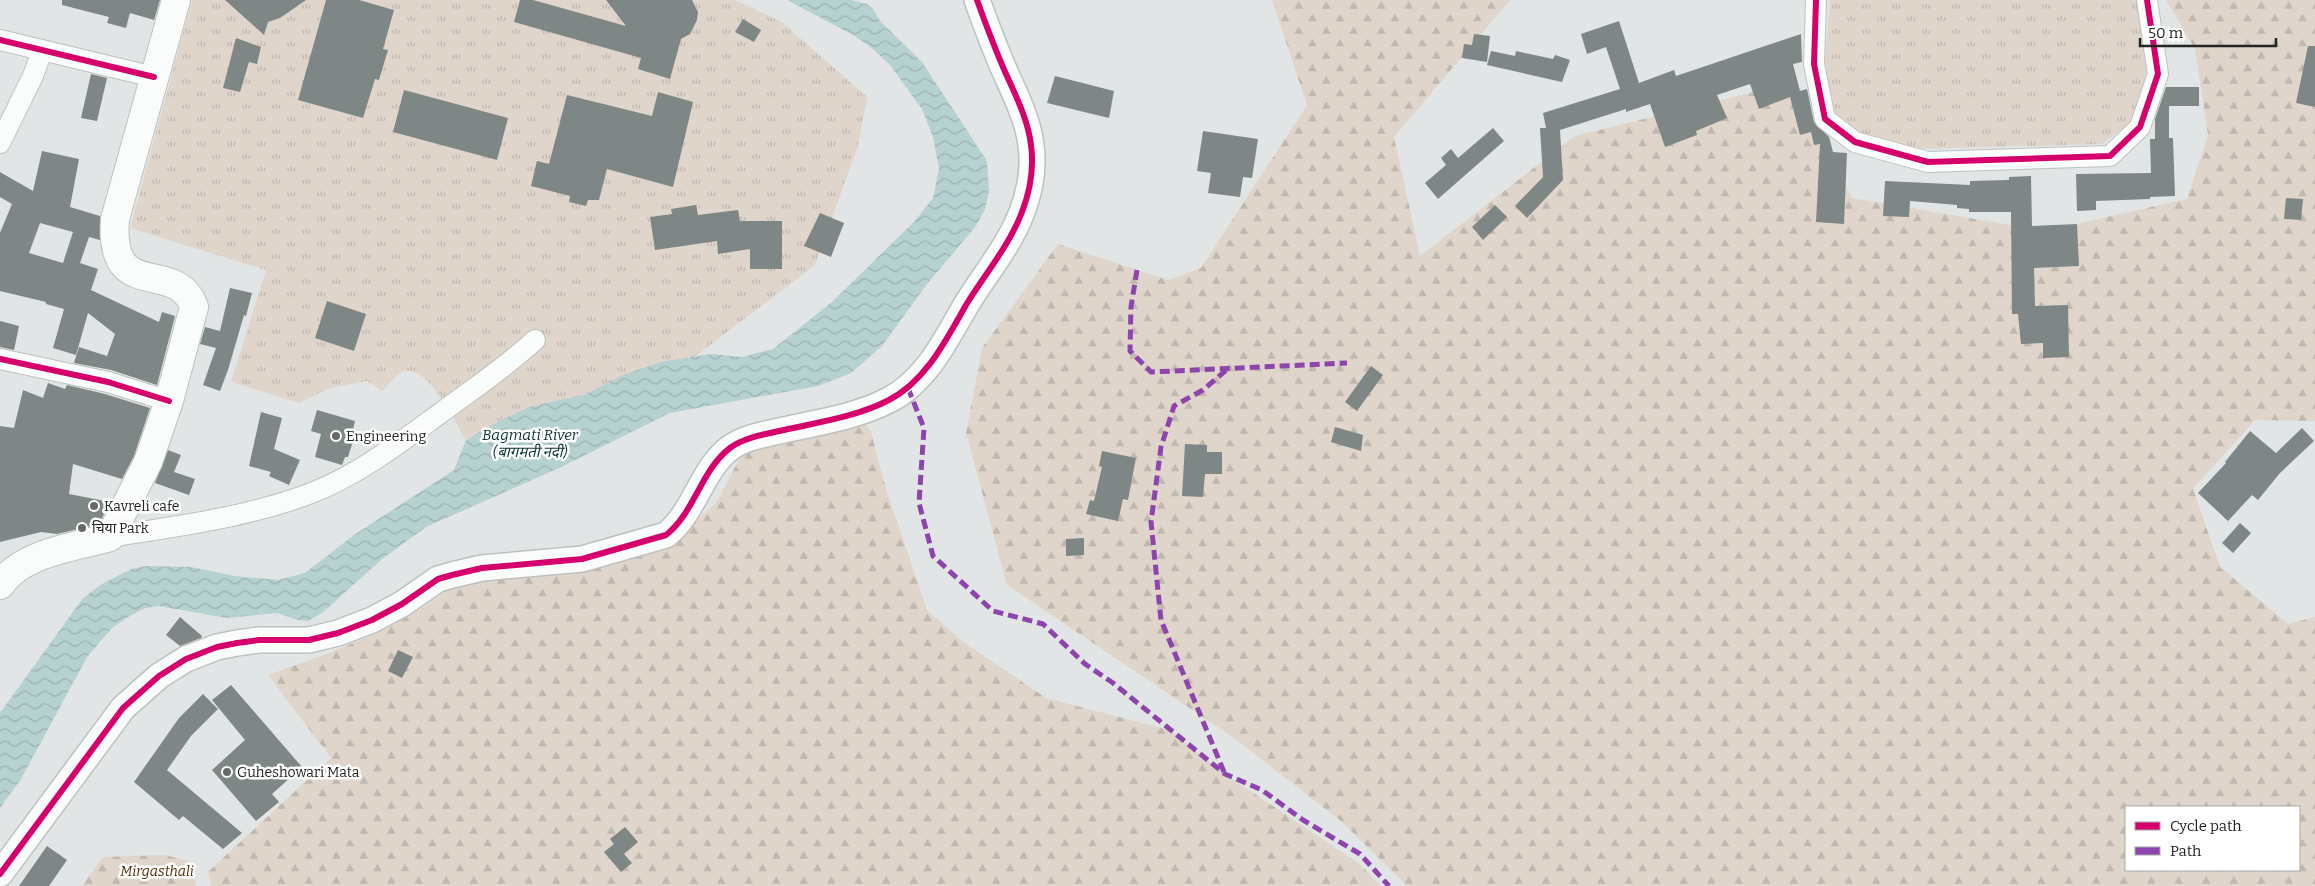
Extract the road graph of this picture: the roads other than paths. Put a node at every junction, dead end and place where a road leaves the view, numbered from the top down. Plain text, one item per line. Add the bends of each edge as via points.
1 (176, 0) edge
2 (977, 0) edge
3 (1816, 0) edge
4 (2147, 0) edge
5 (0, 40) edge
6 (42, 52) junction
7 (154, 77) junction
8 (0, 143) edge
9 (535, 340) dead end
10 (0, 359) edge
11 (169, 401) junction
12 (110, 537) junction
13 (1, 580) edge
14 (0, 874) edge

1 - 7 main road
2 - 14 street via 1020,107 1031,144 1031,180 1022,212 1003,250 942,346 908,388 860,412 762,435 731,448 717,461 686,514 666,535 582,559 482,568 452,575 438,579 372,620 338,633 309,640 237,643 186,658 159,676 124,708
3 - 4 street via 1814,64 1824,119 1854,142 1928,162 2110,156 2140,126 2158,74
5 - 6 street
6 - 7 street
6 - 8 street
7 - 11 main road via 115,219 114,241 123,265 182,288 194,307
9 - 12 street via 507,365 405,440 331,484 266,507 186,525
10 - 11 street via 108,382
11 - 12 main road via 145,468
12 - 13 main road via 42,556 19,566

